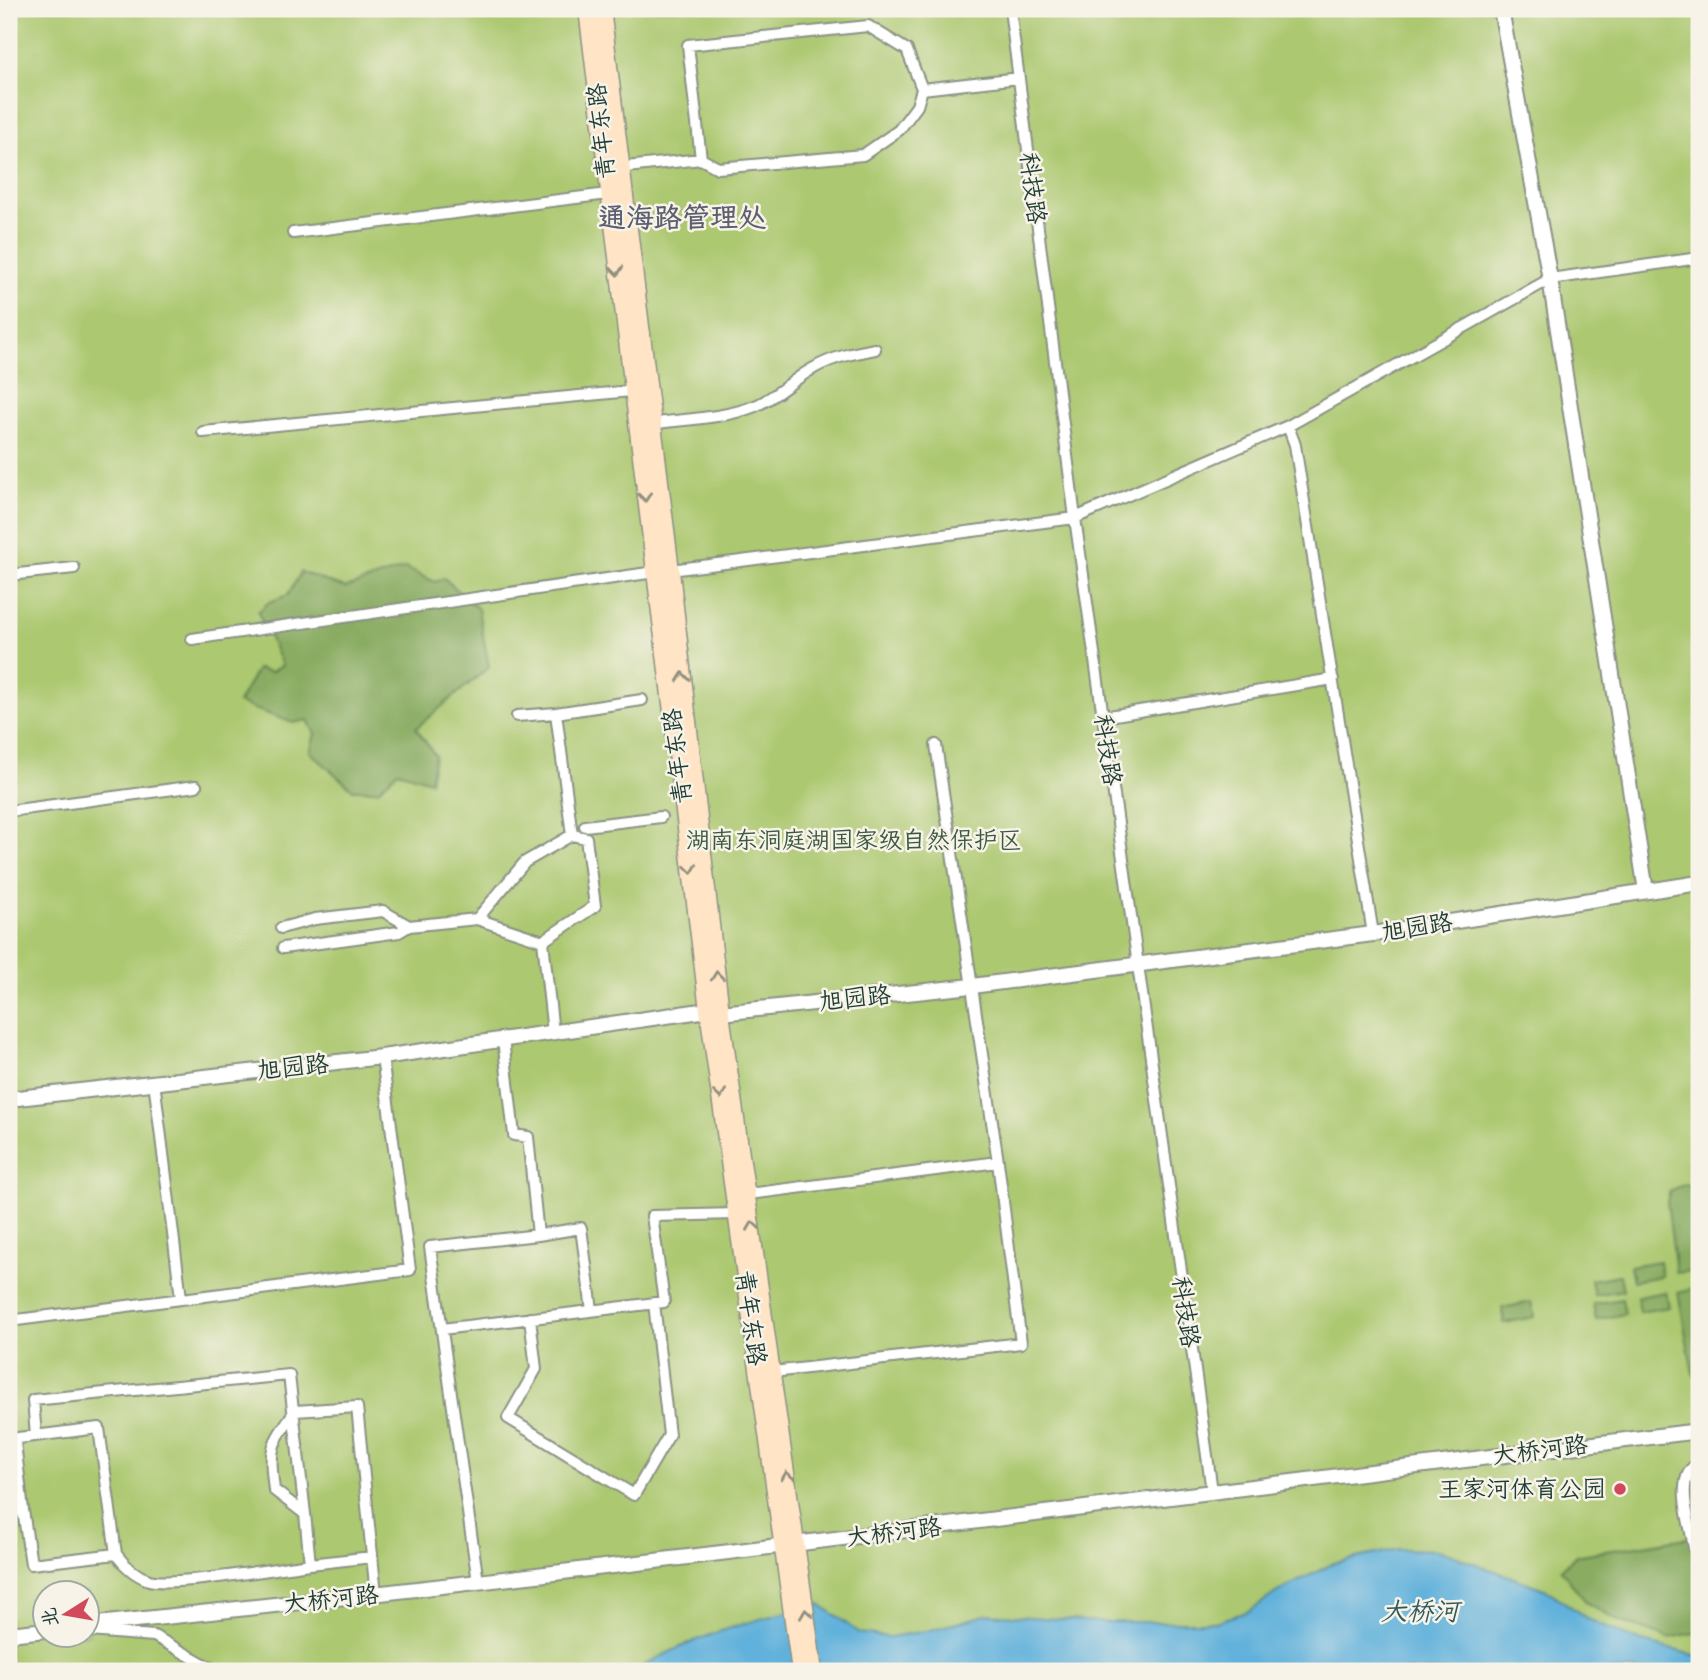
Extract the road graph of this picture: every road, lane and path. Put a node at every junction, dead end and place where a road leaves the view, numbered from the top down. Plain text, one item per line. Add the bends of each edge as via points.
1 (587, 9) edge
2 (602, 9) edge
3 (1010, 9) edge
4 (1501, 9) edge
5 (1019, 78) junction
6 (922, 89) junction
7 (701, 159) junction
8 (613, 168) junction
9 (608, 194) junction
10 (293, 233) dead end
11 (1699, 258) edge
12 (1550, 279) junction
13 (875, 349) dead end
14 (631, 391) junction
15 (644, 424) junction
16 (1288, 426) junction
17 (204, 432) dead end
18 (1075, 518) junction
19 (74, 568) dead end
20 (663, 571) junction
21 (9, 575) edge
22 (192, 639) dead end
23 (1333, 679) junction
24 (642, 700) dead end
25 (556, 713) junction
26 (517, 716) dead end
27 (1103, 717) junction
28 (936, 746) dead end
29 (196, 786) dead end
30 (9, 811) edge
31 (661, 817) dead end
32 (571, 831) junction
33 (585, 832) junction
34 (1699, 883) edge
35 (1646, 891) junction
36 (477, 919) junction
37 (299, 925) junction
38 (409, 926) junction
39 (281, 928) dead end
40 (1373, 934) junction
41 (543, 941) junction
42 (302, 946) junction
43 (283, 948) dead end
44 (1138, 965) junction
45 (972, 986) junction
46 (714, 1012) junction
47 (553, 1033) junction
48 (503, 1039) junction
49 (382, 1057) junction
50 (154, 1082) junction
51 (9, 1099) edge
52 (998, 1162) junction
53 (749, 1194) junction
54 (737, 1213) junction
55 (538, 1235) junction
56 (181, 1298) junction
57 (654, 1303) junction
58 (592, 1310) junction
59 (530, 1318) junction
60 (9, 1321) edge
61 (442, 1329) junction
62 (773, 1372) junction
63 (295, 1412) junction
64 (1699, 1431) edge
65 (36, 1436) junction
66 (12, 1443) edge
67 (1699, 1464) edge
68 (1212, 1491) junction
69 (23, 1510) junction
70 (9, 1512) edge
71 (304, 1514) junction
72 (1694, 1548) dead end
73 (790, 1551) junction
74 (116, 1554) junction
75 (372, 1556) junction
76 (310, 1564) junction
77 (478, 1582) junction
78 (376, 1595) junction
79 (102, 1624) edge
80 (32, 1632) edge
81 (102, 1632) edge
82 (9, 1634) edge
83 (211, 1668) dead end
84 (800, 1671) edge
85 (814, 1671) edge

1 - 8 main road, 青年东路
2 - 8 main road, 青年东路
3 - 5 street, 科技路
4 - 12 street
5 - 6 street
5 - 18 street, 科技路
6 - 7 street via 917,106 899,130 863,155 718,169
6 - 7 street via 907,50 868,26 688,45
7 - 8 street
8 - 9 main road, 青年东路
8 - 15 main road, 青年东路
9 - 10 street
9 -> 14 main road, 青年东路
11 - 12 street
12 - 16 street
12 - 35 street
13 - 15 street via 813,368 755,406
14 - 15 main road, 青年东路
14 - 17 street
15 - 20 main road, 青年东路
16 - 18 street
16 - 23 street via 1295,445
18 - 20 street
18 - 27 street, 科技路
19 - 21 street
20 - 22 street
20 - 46 main road, 青年东路
23 - 27 street
23 - 40 street
24 - 25 street
25 - 26 street
25 - 32 street
27 - 44 street, 科技路
28 - 45 street
29 - 30 street
31 - 33 street
32 - 33 street
32 - 36 street via 525,862
33 - 41 street via 595,906
34 - 35 street, 旭园路
35 - 40 street, 旭园路
36 - 38 street
36 - 41 street
37 - 38 street via 383,911
37 - 39 street
37 - 42 street
38 - 42 street via 398,932
40 - 44 street, 旭园路
41 - 47 street
42 - 43 street
44 - 45 street, 旭园路
44 - 68 street, 科技路
45 - 46 street, 旭园路
45 - 52 street
46 - 47 street, 旭园路
46 - 53 main road, 青年东路
46 -> 54 main road, 青年东路
47 - 48 street, 旭园路
48 - 49 street, 旭园路
48 - 55 street via 514,1135 528,1137
49 - 50 street, 旭园路
49 - 56 street via 410,1270
50 - 51 street, 旭园路
50 - 56 street
52 - 53 street
52 - 62 street via 1021,1343
62 -> 53 main road, 青年东路
54 - 57 street via 652,1216 664,1301
54 - 73 main road, 青年东路
55 - 58 street via 581,1227
55 - 61 street via 430,1247
56 - 60 street
57 - 58 street
57 - 59 street via 669,1434 634,1495 508,1418 536,1369
58 - 59 street
59 - 61 street
61 - 77 street
73 -> 62 main road, 青年东路
63 - 65 street via 289,1375 33,1401
63 - 71 street
63 - 71 street via 270,1454 274,1490
63 - 75 street via 357,1407
64 - 68 street, 大桥河路
65 - 66 street
65 - 74 street via 99,1428
66 - 69 street
67 - 72 street via 1691,1467 1685,1479
68 - 73 street, 大桥河路
69 - 70 street
69 - 74 street via 31,1564
71 - 76 street
73 - 77 street, 大桥河路
73 - 84 main road
85 -> 73 main road
74 - 76 street via 125,1567 150,1580
75 - 76 street
75 - 78 street
77 - 78 street, 大桥河路
78 - 79 street, 大桥河路
80 - 82 street
81 - 83 street via 154,1636

